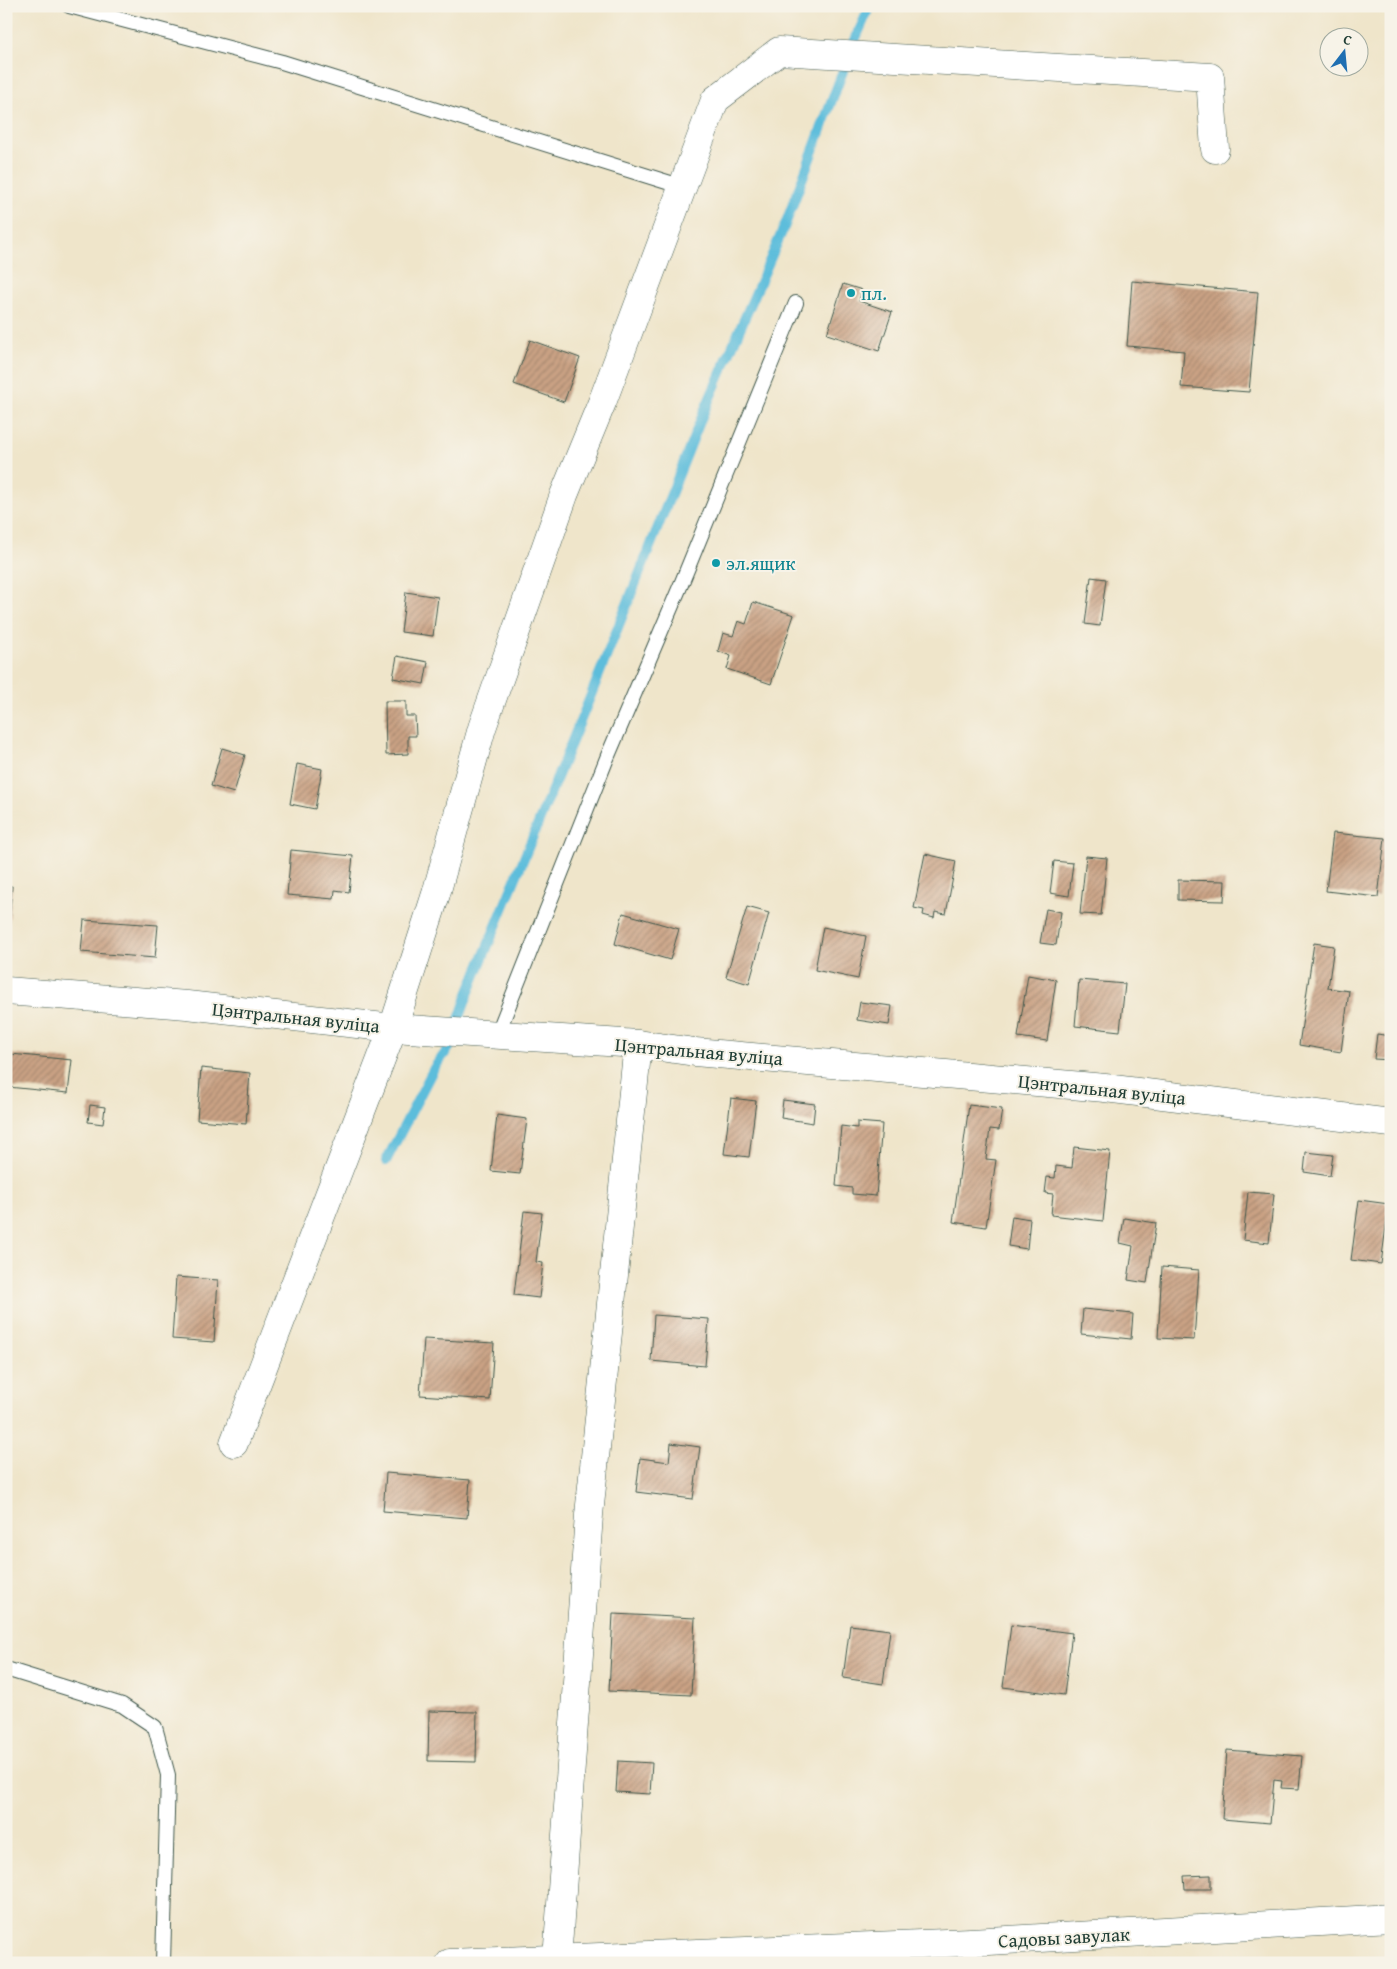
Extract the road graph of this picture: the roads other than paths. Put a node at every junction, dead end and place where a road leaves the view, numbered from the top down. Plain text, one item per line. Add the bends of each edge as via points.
1 (69, 6) edge
2 (1215, 149) dead end
3 (683, 187) junction
4 (796, 303) dead end
5 (6, 991) edge
6 (393, 1028) junction
7 (496, 1036) junction
8 (638, 1044) junction
9 (1391, 1123) edge
10 (234, 1443) dead end
11 (6, 1669) edge
12 (1391, 1918) edge
13 (970, 1952) edge
14 (557, 1960) junction
15 (163, 1963) edge
16 (450, 1963) edge

1 - 3 lane via 282,62
2 - 3 street via 1210,77 779,52 716,100
3 - 6 street via 564,494 485,719 436,894
4 - 7 lane via 607,758
5 - 6 street, Цэнтральная вуліца via 187,1005
6 - 7 street, Цэнтральная вуліца
6 - 10 street
7 - 8 street, Цэнтральная вуліца
8 - 9 street, Цэнтральная вуліца via 695,1052 1106,1088
8 - 14 street via 589,1515
11 - 15 lane via 122,1705 155,1727 168,1775
12 - 13 street, Садовы завулак
13 - 14 street, Садовы завулак
14 - 16 street, Садовы завулак

